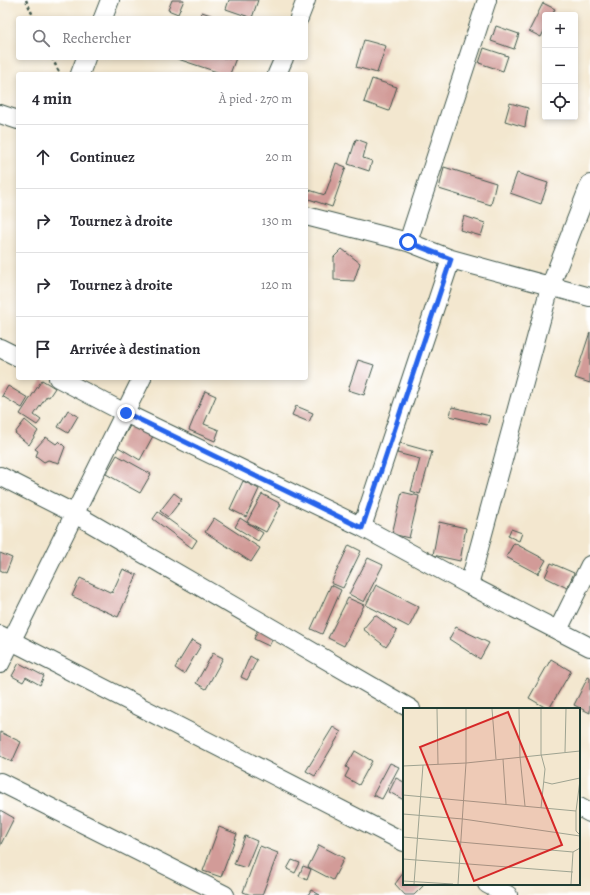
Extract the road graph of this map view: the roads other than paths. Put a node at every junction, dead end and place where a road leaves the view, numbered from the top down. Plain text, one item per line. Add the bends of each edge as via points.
1 (110, 0) edge
2 (306, 0) edge
3 (487, 0) edge
4 (104, 16) edge
5 (300, 16) edge
6 (85, 60) edge
7 (283, 60) edge
8 (81, 72) edge
9 (278, 72) edge
10 (0, 114) edge
11 (16, 119) edge
12 (590, 184) edge
13 (308, 217) edge
14 (408, 242) junction
15 (451, 259) junction
16 (550, 287) junction
17 (590, 297) edge
18 (0, 348) edge
19 (16, 356) edge
20 (62, 380) edge
21 (141, 380) edge
22 (126, 413) junction
23 (0, 476) edge
24 (75, 514) junction
25 (362, 528) junction
26 (590, 565) edge
27 (469, 585) junction
28 (558, 630) junction
29 (6, 638) edge
30 (590, 647) edge
31 (0, 664) edge
32 (409, 708) edge
33 (0, 782) edge
34 (580, 808) edge
35 (590, 813) edge
36 (403, 841) edge
37 (489, 885) edge
38 (225, 895) edge
39 (508, 895) edge

1 - 4 street
2 - 5 street
3 - 14 street
6 - 8 street
7 - 9 street
10 - 11 street
12 - 16 street
13 - 14 street
14 - 15 street
15 - 16 street
15 - 25 street
16 - 17 street
16 - 27 street
18 - 19 street
20 - 22 street
21 - 22 street
22 - 24 street
22 - 25 street
23 - 24 street
24 - 29 street
24 - 32 street
25 - 27 street
26 - 28 street
27 - 28 street
28 - 30 street
29 - 31 street
29 - 36 street
33 - 38 street
34 - 35 street
37 - 39 street

